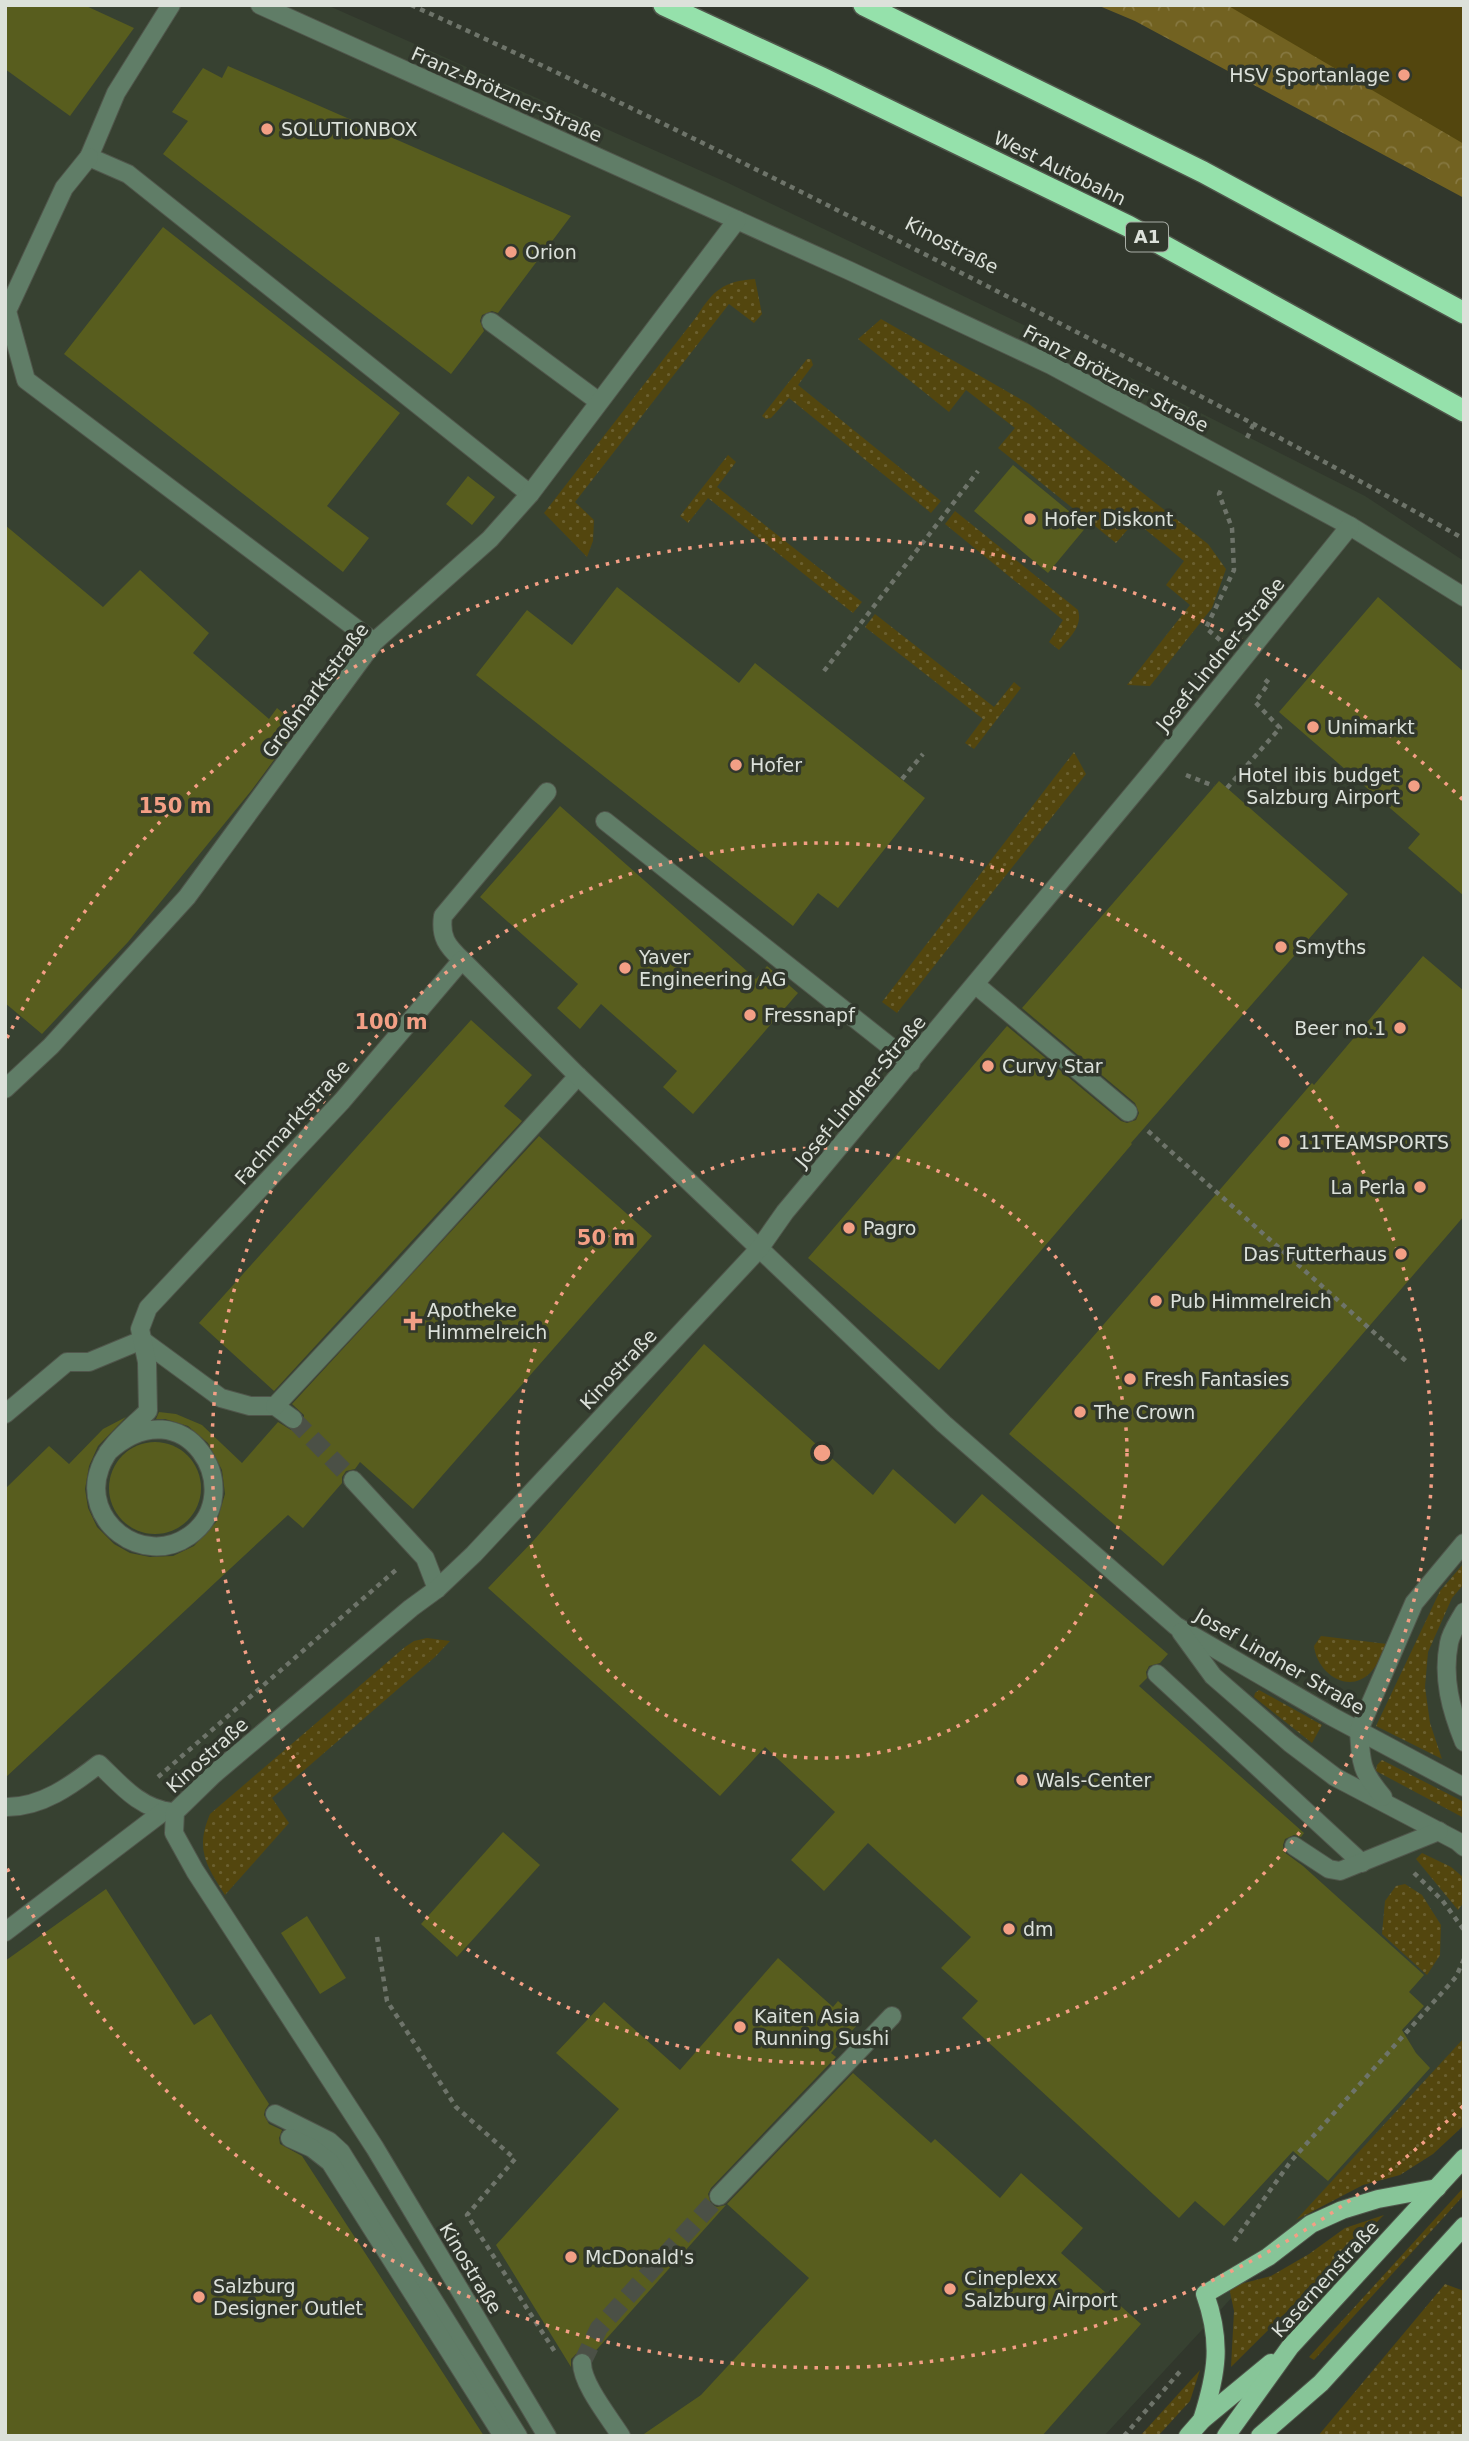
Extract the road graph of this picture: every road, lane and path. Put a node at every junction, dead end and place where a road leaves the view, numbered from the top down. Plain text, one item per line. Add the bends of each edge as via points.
1 (171, 5) edge
2 (260, 5) edge
3 (411, 5) edge
4 (664, 5) edge
5 (864, 5) edge
6 (89, 157) junction
7 (737, 220) junction
8 (6, 312) edge
9 (1464, 313) edge
10 (491, 322) dead end
11 (598, 401) junction
12 (1464, 411) edge
13 (978, 471) dead end
14 (530, 494) junction
15 (1350, 526) junction
16 (1464, 539) edge
17 (1464, 597) edge
18 (374, 642) junction
19 (824, 671) dead end
20 (923, 754) dead end
21 (902, 779) dead end
22 (547, 792) dead end
23 (605, 821) dead end
24 (462, 960) junction
25 (976, 985) junction
26 (911, 1063) junction
27 (578, 1076) junction
28 (5, 1089) edge
29 (1128, 1112) dead end
30 (1170, 1153) dead end
31 (759, 1249) junction
32 (142, 1340) junction
33 (1406, 1361) dead end
34 (275, 1406) junction
35 (5, 1414) edge
36 (293, 1419) tunnel mouth
37 (108, 1452) junction
38 (353, 1480) tunnel mouth
39 (1464, 1543) edge
40 (416, 1549) junction
41 (437, 1589) junction
42 (1464, 1612) edge
43 (1177, 1626) junction
44 (1157, 1674) dead end
45 (1359, 1730) junction
46 (1464, 1742) edge
47 (1464, 1787) edge
48 (134, 1798) junction
49 (1388, 1803) junction
50 (5, 1807) edge
51 (170, 1811) junction
52 (1439, 1831) junction
53 (1294, 1846) dead end
54 (1464, 1847) edge
55 (1392, 1850) junction
56 (1362, 1863) junction
57 (1464, 1930) edge
58 (5, 1932) edge
59 (377, 1937) dead end
60 (1464, 1959) edge
61 (892, 2016) dead end
62 (275, 2114) dead end
63 (290, 2138) dead end
64 (1464, 2158) edge
65 (1437, 2188) junction
66 (719, 2196) tunnel mouth
67 (1464, 2226) edge
68 (1232, 2244) dead end
69 (1290, 2347) junction
70 (1188, 2363) dead end
71 (582, 2367) joint
72 (1321, 2383) junction
73 (1202, 2420) junction
74 (503, 2436) edge
75 (518, 2436) edge
76 (547, 2436) edge
77 (621, 2436) edge
78 (1124, 2436) edge
79 (1188, 2436) edge
80 (1226, 2436) edge
81 (1260, 2436) edge
82 (1280, 2436) edge

1 - 6 street via 116,93
2 - 7 street, Franz-Brötzner-Straße
3 - 16 path, Kinostraße via 877,230 1254,423
4 - 12 highway, West Autobahn / A1 via 1128,226
5 - 9 highway via 1203,172
6 - 8 street via 64,188
6 - 14 street via 128,174
7 - 11 street, Großmarktstraße
7 - 15 street, Franz Brötzner Straße via 1051,365
8 - 18 street via 26,380
10 - 11 street
11 - 14 street, Großmarktstraße
13 - 19 path
14 - 18 street, Großmarktstraße via 490,540
15 - 17 street, Franz Brötzner Straße
15 - 25 street, Josef-Lindner-Straße
18 - 28 street, Großmarktstraße via 187,897 51,1046
20 - 21 path
22 - 24 street via 443,916 441,930 448,947
23 - 26 street
24 - 27 street
24 - 32 street, Fachmarktstraße via 342,1101 148,1308 140,1329
25 - 26 street, Josef-Lindner-Straße
25 - 29 street
26 - 31 street, Josef-Lindner-Straße
27 - 31 street
27 - 34 street
30 - 33 path
31 - 41 street, Kinostraße
31 - 43 street via 944,1424
32 - 34 street via 221,1398 250,1406
32 - 35 street via 89,1362 67,1362
32 - 37 street, Fachmarktstraße via 148,1411
34 - 36 street
37 - 37 street via 99,1468 98,1504 118,1535 135,1544 173,1545 204,1521 212,1502 213,1482 197,1446 161,1429 141,1430 122,1438
38 - 40 street
39 - 45 street via 1414,1603
40 - 41 street via 425,1558
40 - 48 path
41 - 51 street, Kinostraße
42 - 46 street via 1449,1640 1447,1677 1450,1708
43 - 45 street, Josef Lindner Straße
43 - 49 street, Josef Lindner Straße via 1213,1676 1290,1743 1335,1777
44 - 56 street
45 - 47 street, Josef Lindner Straße
45 - 49 street via 1366,1776
48 - 50 street via 99,1764 69,1787 24,1807
48 - 51 street
49 - 52 street, Josef Lindner Straße
51 - 58 street
51 - 76 street, Kinostraße via 174,1833 195,1871 375,2148
52 - 54 street, Josef Lindner Straße
52 - 55 street
53 - 56 street via 1329,1869 1340,1871
55 - 56 street
55 - 57 path via 1442,1900
59 - 71 path via 387,2001 456,2107 515,2159 467,2215 564,2367
60 - 68 path via 1456,1977 1291,2161
61 - 66 street
62 - 75 street via 329,2141 341,2152
63 - 74 street via 330,2162
64 - 65 main road, Kasernenstraße
65 - 69 main road, Kasernenstraße
65 - 73 main road via 1378,2199 1311,2224 1268,2257 1205,2294 1214,2318 1217,2356
67 - 72 main road
69 - 73 main road
69 - 80 main road, Kasernenstraße
70 - 78 path
71 - 77 street
72 - 81 main road
72 - 82 main road
73 - 79 main road

